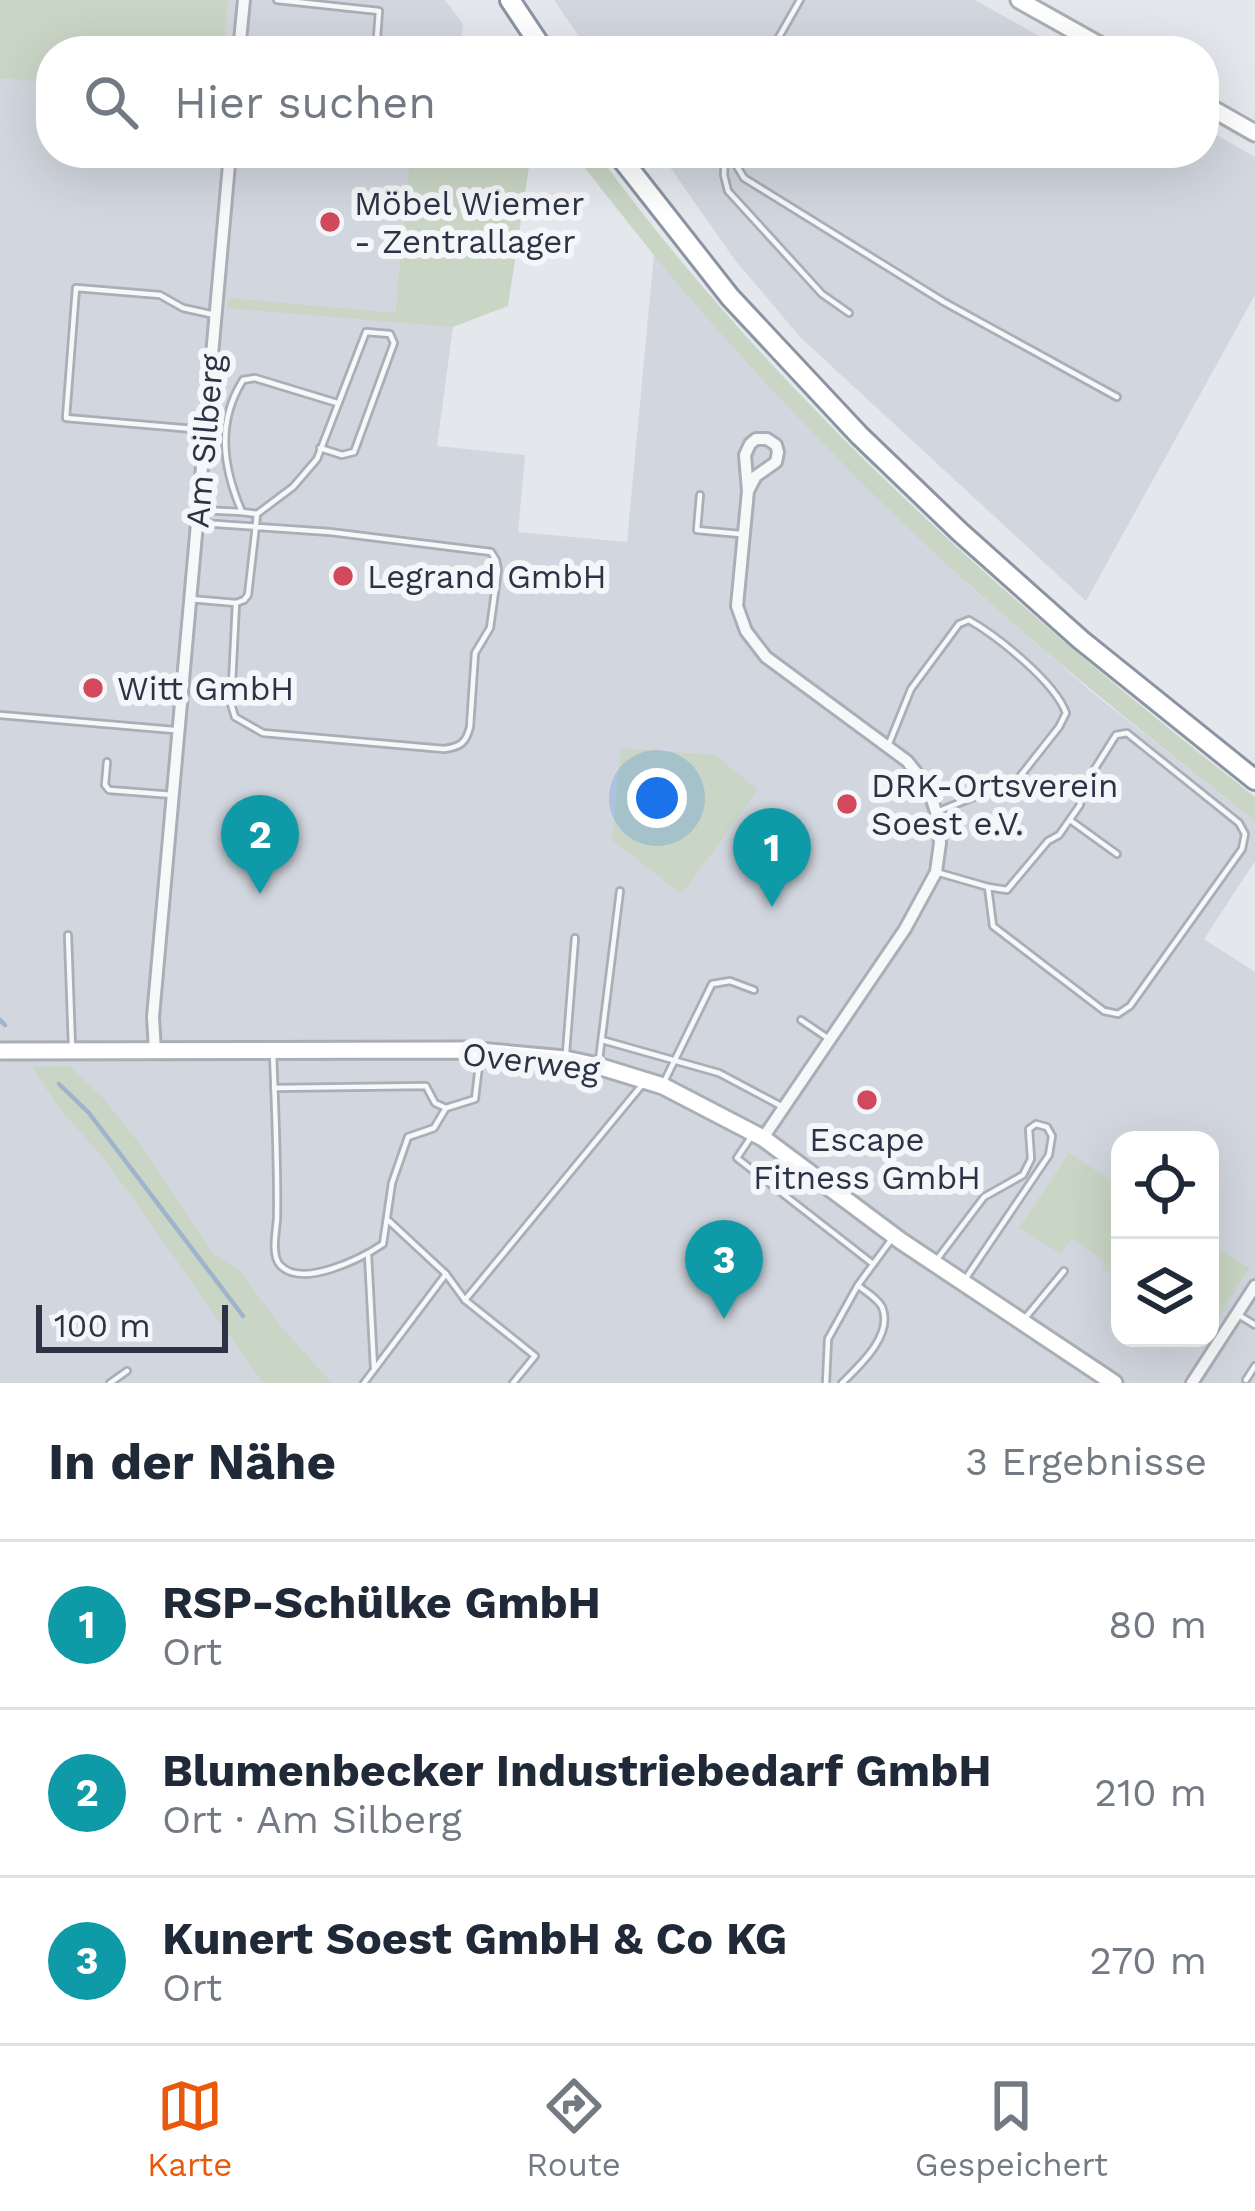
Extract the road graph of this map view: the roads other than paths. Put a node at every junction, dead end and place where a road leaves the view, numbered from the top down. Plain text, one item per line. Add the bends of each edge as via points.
1 (244, 0) edge
2 (277, 0) edge
3 (513, 0) edge
4 (800, 0) edge
5 (1018, 0) edge
6 (241, 36) edge
7 (378, 36) edge
8 (534, 36) edge
9 (780, 36) edge
10 (1083, 36) edge
11 (1219, 113) edge
12 (1255, 133) edge
13 (229, 168) edge
14 (629, 168) edge
15 (725, 168) edge
16 (737, 168) edge
17 (849, 313) dead end
18 (215, 315) junction
19 (1117, 397) dead end
20 (337, 404) junction
21 (205, 430) junction
22 (320, 448) junction
23 (748, 491) junction
24 (700, 495) dead end
25 (242, 512) junction
26 (257, 514) junction
27 (197, 516) junction
28 (256, 527) junction
29 (743, 535) junction
30 (190, 598) junction
31 (236, 603) junction
32 (0, 715) edge
33 (179, 730) junction
34 (888, 746) junction
35 (107, 763) dead end
36 (1255, 780) edge
37 (173, 795) junction
38 (936, 812) junction
39 (1070, 820) junction
40 (1117, 854) dead end
41 (936, 872) junction
42 (988, 886) junction
43 (620, 891) dead end
44 (68, 935) dead end
45 (575, 938) dead end
46 (754, 990) dead end
47 (801, 1020) dead end
48 (829, 1039) junction
49 (602, 1040) junction
50 (273, 1051) junction
51 (0, 1052) edge
52 (72, 1052) junction
53 (155, 1052) junction
54 (480, 1052) junction
55 (565, 1059) junction
56 (674, 1061) junction
57 (598, 1066) junction
58 (654, 1083) junction
59 (274, 1088) junction
60 (446, 1108) junction
61 (784, 1108) junction
62 (759, 1135) junction
63 (386, 1219) junction
64 (894, 1236) junction
65 (368, 1254) junction
66 (934, 1263) junction
67 (873, 1264) junction
68 (1064, 1271) dead end
69 (446, 1274) junction
70 (963, 1282) junction
71 (858, 1286) junction
72 (1255, 1286) edge
73 (465, 1300) junction
74 (1237, 1314) junction
75 (1023, 1322) junction
76 (1255, 1325) edge
77 (1255, 1366) edge
78 (374, 1369) junction
79 (127, 1370) dead end
80 (1246, 1380) edge
81 (110, 1383) edge
82 (364, 1383) edge
83 (513, 1383) edge
84 (826, 1383) edge
85 (842, 1383) edge
86 (1114, 1383) edge
87 (1192, 1383) edge

1 - 6 street
2 - 7 lane via 380,11
3 - 8 highway
4 - 9 lane
5 - 10 street
11 - 12 street
13 - 18 street, Am Silberg
14 - 36 highway via 730,297 859,435 1081,640
15 - 17 lane via 728,191
16 - 19 lane via 944,302
18 - 21 street, Am Silberg
18 - 21 lane via 160,295 76,288 65,418
20 - 22 lane
20 - 22 lane via 366,332 390,334 394,343 354,452
20 - 25 lane via 243,380 225,428 225,464
21 - 27 street, Am Silberg
22 - 26 lane via 293,487
23 - 23 street via 776,462 776,445 767,439 750,444
23 - 29 street
24 - 29 lane via 697,530
25 - 26 lane
25 - 27 lane
26 - 28 lane
27 - 28 lane
27 - 30 street, Am Silberg
28 - 31 lane via 248,595
28 - 31 lane via 491,552 496,590 490,628 475,653 467,739 444,749 248,726 231,704
29 - 34 street via 737,606 746,631 766,657
30 - 31 lane
30 - 33 street, Am Silberg
32 - 33 lane
33 - 37 street, Am Silberg
34 - 38 street via 928,787
34 - 38 lane via 911,689 969,620 1062,702 1059,727 1018,779
35 - 37 lane via 109,790
37 - 53 street, Am Silberg
38 - 41 street
39 - 40 lane
39 - 42 lane via 1007,890
39 - 42 lane via 1121,732 1245,835 1213,893 1124,1012 1104,1011 993,926
41 - 42 lane
41 - 48 street
43 - 49 lane
44 - 52 lane
45 - 55 lane
46 - 56 lane via 712,984
47 - 48 lane
48 - 61 street
49 - 56 lane
49 - 57 lane
50 - 53 street, Overweg
50 - 54 street, Overweg
50 - 59 lane
51 - 52 street, Overweg
52 - 53 street, Overweg
54 - 55 street, Overweg
54 - 60 lane via 475,1099
55 - 57 street, Overweg
56 - 58 lane
56 - 61 lane via 719,1073
57 - 58 street, Overweg
58 - 62 street, Overweg
58 - 73 lane
59 - 60 lane via 426,1086
59 - 65 lane via 282,1268 320,1271
60 - 63 lane via 434,1128 408,1137
61 - 62 street
62 - 64 street, Overweg
62 - 67 lane via 737,1158
63 - 65 lane via 383,1244
63 - 69 lane
64 - 66 street, Overweg
64 - 67 lane
65 - 78 lane
66 - 70 street, Overweg
66 - 70 lane via 984,1197 1023,1175 1029,1129 1047,1127 1049,1155
67 - 71 lane
68 - 75 lane
69 - 73 lane
69 - 78 lane
70 - 75 street, Overweg
71 - 84 lane via 828,1339
71 - 85 lane via 879,1302 883,1328
72 - 74 street
73 - 83 lane via 535,1356
74 - 76 lane
74 - 87 street
75 - 86 street, Overweg
77 - 80 lane
78 - 82 lane
79 - 81 lane

